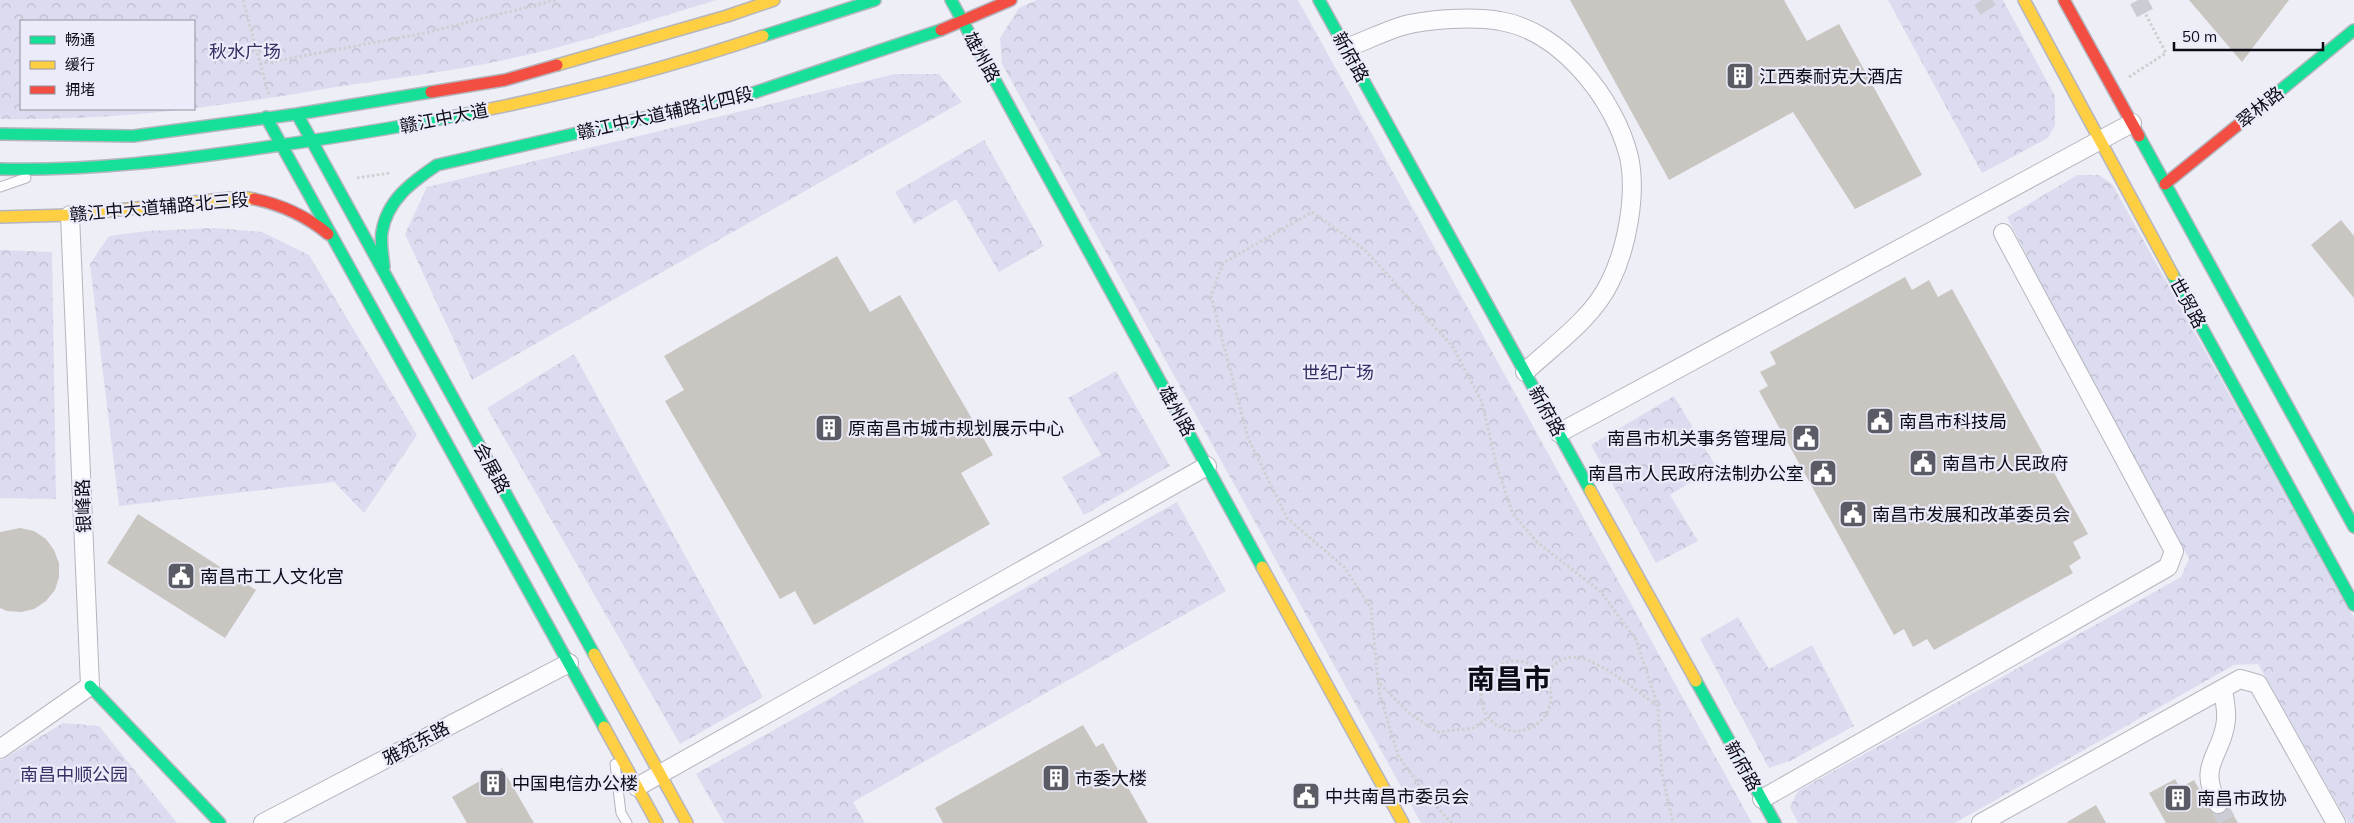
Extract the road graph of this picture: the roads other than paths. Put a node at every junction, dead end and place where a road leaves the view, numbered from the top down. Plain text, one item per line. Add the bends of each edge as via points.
1 (774, 0) edge
2 (875, 0) edge
3 (951, 0) edge
4 (1011, 0) edge
5 (1319, 0) edge
6 (2024, 0) edge
7 (2064, 0) edge
8 (962, 21) junction
9 (2354, 30) edge
10 (1346, 48) junction
11 (297, 114) junction
12 (266, 117) junction
13 (2132, 123) junction
14 (0, 134) edge
15 (311, 140) junction
16 (2099, 141) junction
17 (282, 145) junction
18 (0, 169) edge
19 (46, 170) junction
20 (2166, 184) junction
21 (0, 187) edge
22 (70, 215) junction
23 (0, 217) edge
24 (2003, 233) dead end
25 (335, 241) junction
26 (384, 274) junction
27 (1525, 372) junction
28 (1559, 434) junction
29 (1207, 466) junction
30 (2354, 527) edge
31 (2354, 604) edge
32 (569, 663) junction
33 (90, 686) junction
34 (2223, 689) junction
35 (612, 741) junction
36 (0, 750) edge
37 (660, 774) junction
38 (637, 787) junction
39 (1762, 799) junction
40 (2218, 804) tunnel mouth
41 (220, 823) edge
42 (263, 823) edge
43 (627, 823) edge
44 (657, 823) edge
45 (687, 823) edge
46 (1403, 823) edge
47 (1775, 823) edge
48 (1981, 823) edge
49 (2336, 823) edge

1 - 11 main road, 赣江中大道 via 504,80
2 - 15 main road, 赣江中大道 via 675,65 557,96 398,128
3 - 8 main road, 雄州路
4 - 8 main road, 赣江中大道辅路北四段
5 - 10 main road, 新府路
6 - 16 main road, 世贸路
7 - 13 main road
8 - 26 main road, 赣江中大道辅路北四段 via 932,34 752,93 437,165 407,186 393,203 382,232
8 - 29 main road, 雄州路
9 - 20 main road, 翠林路
10 - 27 main road, 新府路
10 - 27 street via 1404,26 1457,19 1501,21 1546,39 1574,60 1603,97 1618,125 1629,157 1631,215 1610,282 1590,312
11 - 12 main road, 赣江中大道
11 - 15 main road, 会展路
12 - 14 main road, 赣江中大道 via 133,136
12 - 17 main road, 会展路
13 - 16 street
13 - 20 main road
15 - 17 main road, 赣江中大道
15 - 26 main road, 会展路
16 - 28 street
16 - 31 main road, 世贸路
17 - 19 main road, 赣江中大道 via 172,161
17 - 25 main road, 会展路
18 - 19 main road, 赣江中大道
19 - 21 lane
20 - 30 main road
22 - 23 main road, 赣江中大道辅路北三段
22 - 25 main road, 赣江中大道辅路北三段 via 240,197 290,208
22 - 33 street, 银峰路
24 - 39 street via 2174,551 2168,567
25 - 32 main road, 会展路
26 - 37 main road, 会展路
27 - 28 main road, 新府路
28 - 39 main road, 新府路
29 - 37 street
29 - 46 main road, 雄州路
32 - 35 main road, 会展路
32 - 42 street, 雅苑东路
33 - 36 street
33 - 41 main road
34 - 40 street via 2226,719 2212,759 2209,788
34 - 48 street
34 - 49 street via 2240,679 2258,684
35 - 38 main road, 会展路
35 - 43 lane via 621,813
37 - 38 street
37 - 45 main road, 会展路
38 - 44 main road, 会展路
39 - 47 main road, 新府路

